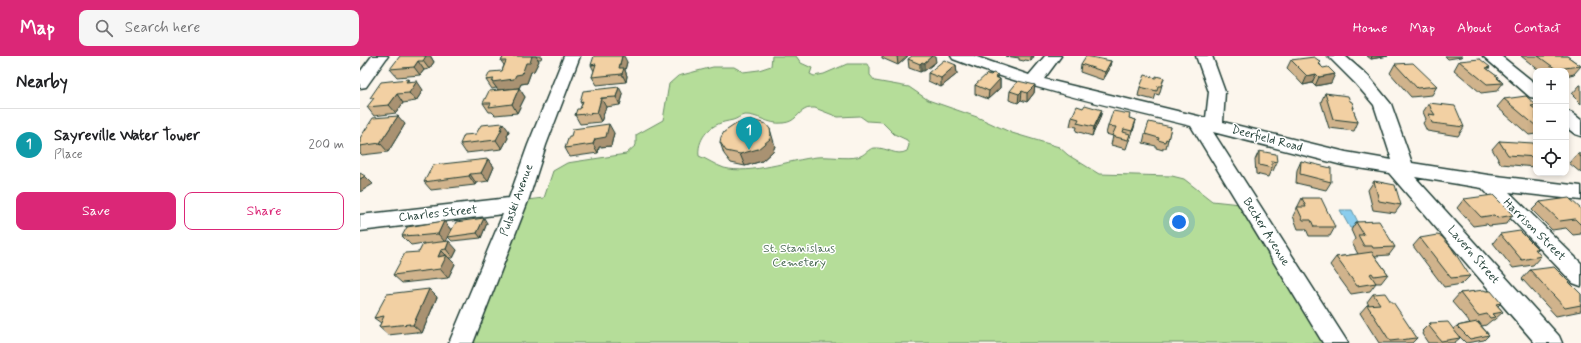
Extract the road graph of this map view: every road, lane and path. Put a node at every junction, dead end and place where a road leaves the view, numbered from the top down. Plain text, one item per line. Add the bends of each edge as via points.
1 (380, 56) edge
2 (572, 56) edge
3 (959, 56) edge
4 (1053, 56) edge
5 (1204, 56) edge
6 (1336, 56) edge
7 (1491, 56) edge
8 (1033, 81) junction
9 (360, 83) edge
10 (1533, 91) edge
11 (1569, 120) edge
12 (1205, 123) junction
13 (1581, 130) edge
14 (1400, 168) junction
15 (1488, 182) junction
16 (1581, 193) edge
17 (516, 205) junction
18 (360, 222) edge
19 (1581, 277) edge
20 (461, 343) edge
21 (1336, 343) edge
22 (1550, 343) edge

1 - 9 street
2 - 17 street, Pulaski Avenue via 536,146
3 - 8 street, Deerfield Road
4 - 8 street
5 - 12 street via 1217,92
6 - 14 street via 1362,80 1382,104
7 - 10 street
8 - 12 street, Deerfield Road
11 - 13 street
12 - 14 street, Deerfield Road via 1346,159
12 - 21 street, Becker Avenue
14 - 15 street, Deerfield Road
14 - 22 street, Lavern Street
15 - 16 street, Deerfield Road
15 - 19 street, Harrison Street
17 - 18 street, Charles Street
17 - 20 street, Pulaski Avenue

